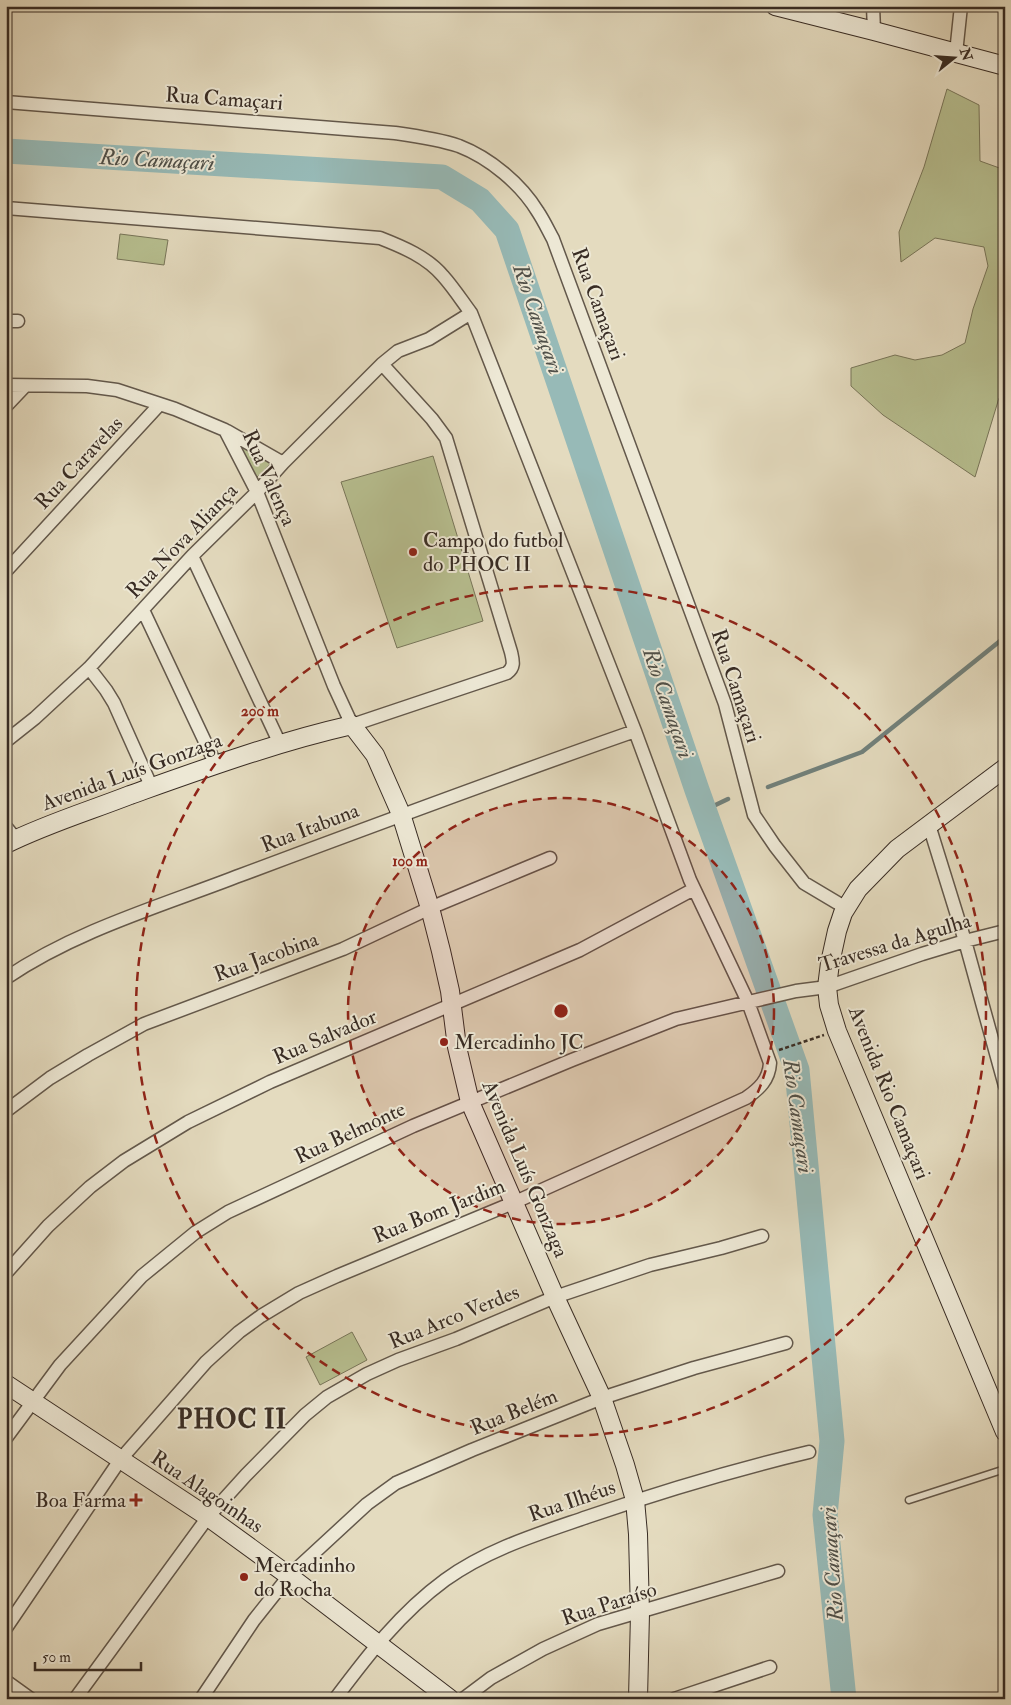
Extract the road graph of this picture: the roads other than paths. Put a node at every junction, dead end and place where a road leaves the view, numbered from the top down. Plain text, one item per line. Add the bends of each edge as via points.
1 (873, 6) edge
2 (961, 6) edge
3 (783, 7) edge
4 (874, 31) junction
5 (956, 53) junction
6 (1005, 66) edge
7 (6, 102) edge
8 (6, 208) edge
9 (471, 313) junction
10 (382, 364) junction
11 (6, 385) edge
12 (25, 386) junction
13 (160, 404) junction
14 (6, 406) edge
15 (225, 430) junction
16 (283, 463) junction
17 (257, 492) junction
18 (192, 556) junction
19 (6, 571) edge
20 (143, 610) junction
21 (89, 668) junction
22 (352, 725) junction
23 (635, 731) junction
24 (6, 741) edge
25 (280, 744) junction
26 (216, 765) junction
27 (1005, 768) edge
28 (152, 788) junction
29 (401, 814) junction
30 (929, 825) junction
31 (9, 837) edge
32 (550, 858) dead end
33 (694, 889) junction
34 (430, 908) junction
35 (846, 908) junction
36 (1005, 931) edge
37 (965, 941) junction
38 (6, 978) edge
39 (827, 986) junction
40 (748, 1002) junction
41 (451, 1006) junction
42 (1005, 1086) edge
43 (470, 1102) junction
44 (6, 1110) edge
45 (513, 1203) junction
46 (762, 1236) dead end
47 (6, 1273) edge
48 (555, 1297) junction
49 (786, 1343) dead end
50 (6, 1384) edge
51 (602, 1398) junction
52 (32, 1401) junction
53 (1005, 1432) edge
54 (6, 1438) edge
55 (809, 1452) dead end
56 (120, 1460) junction
57 (1005, 1469) edge
58 (635, 1500) junction
59 (910, 1500) dead end
60 (208, 1517) junction
61 (778, 1571) dead end
62 (289, 1576) junction
63 (640, 1613) junction
64 (6, 1628) edge
65 (377, 1643) junction
66 (770, 1667) dead end
67 (6, 1681) edge
68 (31, 1699) edge
69 (75, 1699) edge
70 (201, 1699) edge
71 (335, 1699) edge
72 (450, 1699) edge
73 (463, 1699) edge
74 (638, 1699) edge
75 (674, 1699) edge

1 - 4 street
2 - 5 street
3 - 4 street
4 - 5 street
5 - 6 street
7 - 35 street, Rua Camaçari via 395,133 433,139 479,155 517,186 538,211 556,249 725,704 754,815 804,883
8 - 9 street, Rua Bom Jardim via 380,238 422,258 442,275
9 - 10 street, Rua Nova Aliança via 429,339 398,351
9 - 23 street, Rua Bom Jardim
10 - 16 street, Rua Nova Aliança
10 - 22 street via 446,438 514,665 508,673
11 - 12 street, Rua Valença
12 - 13 street, Rua Valença via 87,386 117,390
12 - 14 street
13 - 15 street, Rua Valença
13 - 19 street, Rua Caravelas
15 - 16 street
15 - 17 street, Rua Valença
16 - 17 street, Rua Nova Aliança
17 - 18 street, Rua Nova Aliança
17 - 22 street, Rua Valença
18 - 20 street, Rua Nova Aliança
18 - 25 street
20 - 21 street, Rua Nova Aliança
20 - 26 street
21 - 24 street, Rua Nova Aliança
21 - 28 street via 114,703
22 - 25 street, Avenida Luís Gonzaga
22 - 29 street, Avenida Luís Gonzaga via 375,755
23 - 29 street, Rua Itabuna
23 - 33 street, Rua Bom Jardim
25 - 26 street, Avenida Luís Gonzaga
26 - 28 street, Avenida Luís Gonzaga
27 - 30 street, Avenida Rio Camaçari
28 - 31 street, Avenida Luís Gonzaga
29 - 34 street, Avenida Luís Gonzaga
29 - 38 street, Rua Itabuna via 90,933
30 - 35 street, Avenida Rio Camaçari via 872,873
30 - 37 street
32 - 34 street, Rua Jacobina
33 - 40 street, Rua Bom Jardim
33 - 41 street, Rua Salvador via 580,950
34 - 41 street, Avenida Luís Gonzaga
34 - 44 street, Rua Jacobina via 344,949 144,1024 50,1078
35 - 39 street, Avenida Rio Camaçari via 837,931
36 - 37 street, Travessa da Agulha
37 - 39 street, Travessa da Agulha
37 - 42 street
39 - 40 street, Travessa da Agulha
39 - 53 street, Avenida Rio Camaçari via 837,1031
40 - 43 street, Rua Belmonte via 676,1019
40 - 45 street, Rua Bom Jardim via 770,1063 765,1082 757,1090 705,1118
41 - 43 street, Avenida Luís Gonzaga
41 - 47 street, Rua Salvador via 261,1086 188,1122 110,1172 65,1208
43 - 45 street, Avenida Luís Gonzaga
43 - 52 street, Rua Belmonte via 228,1212 196,1232 142,1276 60,1365
45 - 48 street, Avenida Luís Gonzaga
45 - 56 street, Rua Bom Jardim via 337,1276 261,1316 206,1362
46 - 48 street, Rua Arco Verdes via 650,1265
48 - 51 street, Avenida Luís Gonzaga
48 - 60 street, Rua Arco Verdes via 367,1374 327,1397 305,1415
49 - 51 street, Rua Belém
50 - 52 street, Rua Alagoinhas
51 - 58 street, Avenida Luís Gonzaga
51 - 62 street, Rua Belém via 396,1484 367,1504
52 - 54 street, Rua Belmonte
52 - 56 street, Rua Alagoinhas
55 - 58 street, Rua Ilhéus via 723,1473
56 - 60 street, Rua Alagoinhas
56 - 64 street, Rua Bom Jardim
57 - 59 lane
58 - 63 street, Avenida Luís Gonzaga
58 - 65 street, Rua Ilhéus via 503,1547 473,1562 444,1580
60 - 62 street, Rua Alagoinhas
60 - 69 street, Rua Arco Verdes
61 - 63 street, Rua Paraíso
62 - 65 street, Rua Alagoinhas
62 - 70 street, Rua Belém via 254,1620
63 - 73 street, Rua Paraíso via 598,1624 543,1649 491,1678
63 - 74 street, Avenida Luís Gonzaga
65 - 71 street, Rua Ilhéus
65 - 72 street, Rua Alagoinhas
66 - 75 street
67 - 68 street

